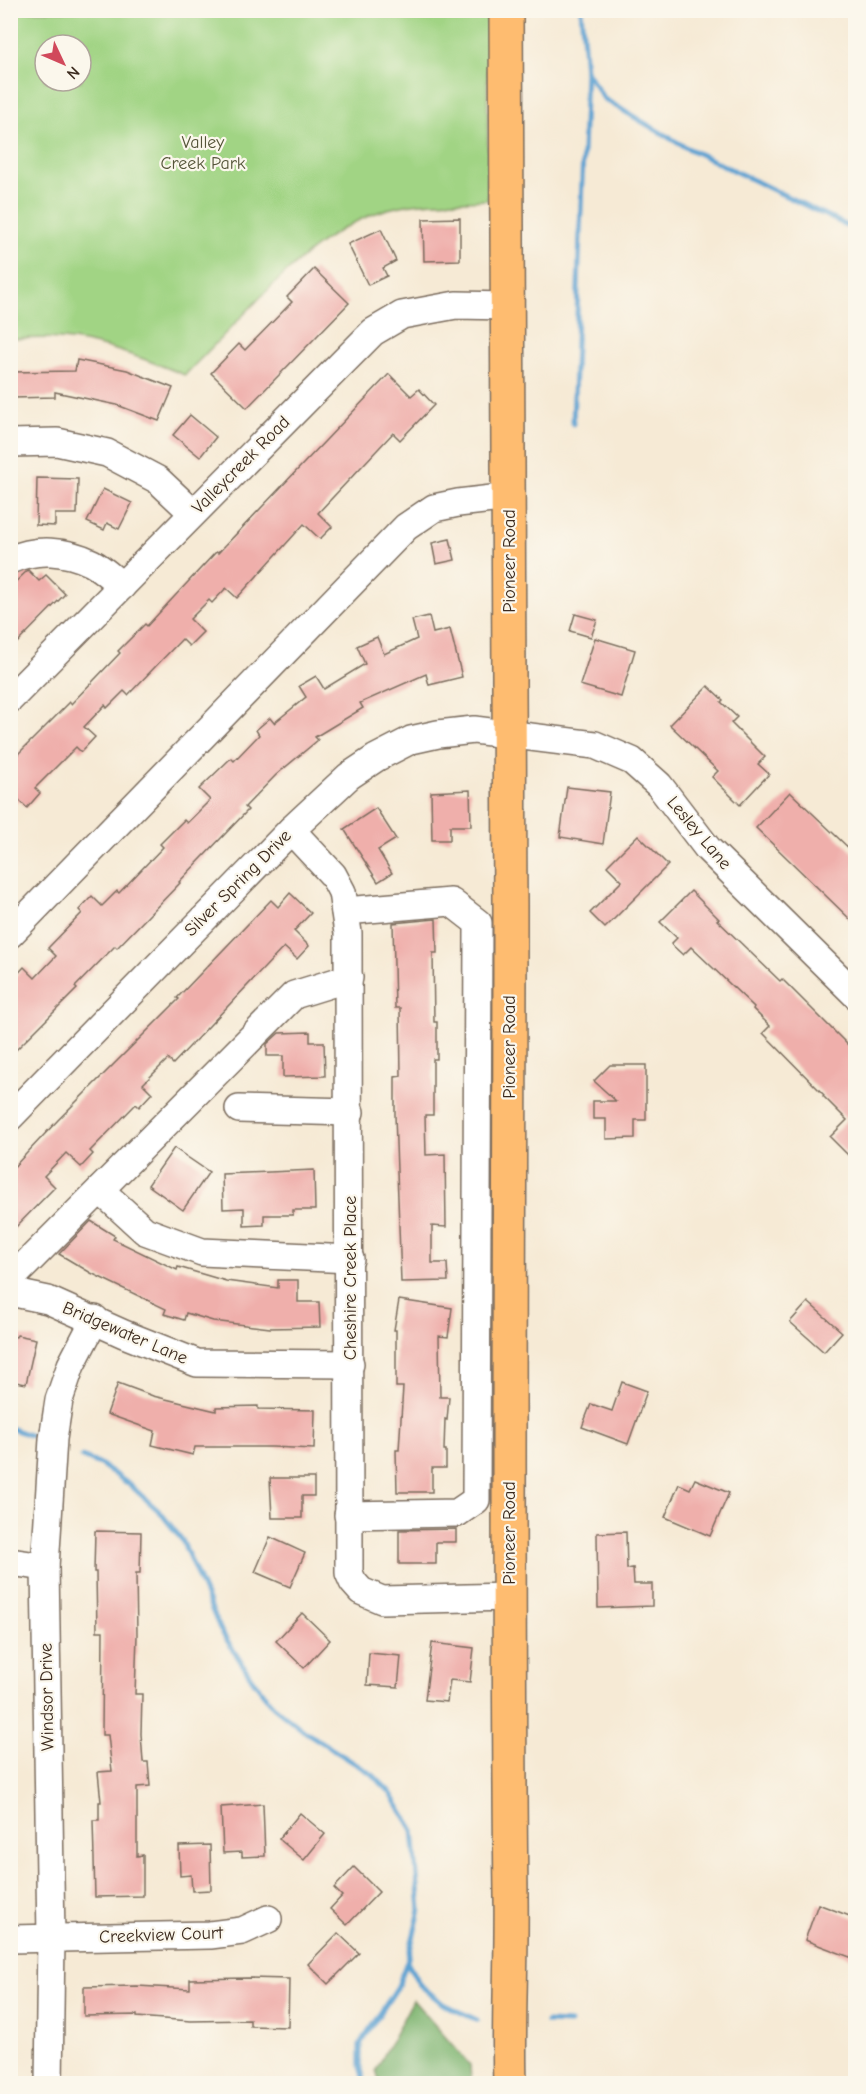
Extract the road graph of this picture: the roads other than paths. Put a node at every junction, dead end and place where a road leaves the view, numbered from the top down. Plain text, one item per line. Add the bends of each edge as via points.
1 (506, 10) edge
2 (508, 306) junction
3 (10, 442) edge
4 (509, 497) junction
5 (194, 513) junction
6 (10, 560) edge
7 (122, 586) junction
8 (10, 699) edge
9 (509, 736) junction
10 (291, 830) junction
11 (345, 911) junction
12 (10, 934) edge
13 (349, 978) junction
14 (855, 995) edge
15 (239, 1109) dead end
16 (350, 1112) junction
17 (10, 1117) edge
18 (100, 1190) junction
19 (350, 1259) junction
20 (10, 1280) edge
21 (10, 1292) edge
22 (94, 1319) junction
23 (350, 1364) junction
24 (348, 1515) junction
25 (10, 1562) edge
26 (45, 1567) junction
27 (510, 1597) junction
28 (267, 1919) dead end
29 (51, 1938) junction
30 (10, 1939) edge
31 (49, 2084) edge
32 (510, 2084) edge

1 - 2 main road, Pioneer Road
2 - 4 main road, Pioneer Road
2 - 5 street, Valleycreek Road via 456,305 402,315 373,332
3 - 5 street via 57,442 108,453 158,480
4 - 9 main road, Pioneer Road
4 - 12 street via 434,508 406,527
5 - 7 street, Valleycreek Road
6 - 7 street via 23,554 67,553 93,564
7 - 8 street, Valleycreek Road
9 - 10 street, Silver Spring Drive via 474,730 411,740 349,776
9 - 14 street, Lesley Lane via 595,745 632,761 659,785 708,849
9 - 27 main road, Pioneer Road
10 - 11 street, Cheshire Creek Place via 333,875 342,892
10 - 17 street, Silver Spring Drive
11 - 13 street, Cheshire Creek Place
11 - 24 street via 451,902 478,923 476,1500 457,1513
13 - 16 street, Cheshire Creek Place
13 - 18 street via 294,995
15 - 16 street
16 - 19 street, Cheshire Creek Place
18 - 19 street via 145,1231 202,1252
18 - 20 street
19 - 23 street, Cheshire Creek Place
21 - 22 street, Bridgewater Lane via 48,1300
22 - 23 street, Bridgewater Lane via 197,1363
22 - 26 street, Windsor Drive via 59,1400
23 - 24 street, Cheshire Creek Place
24 - 27 street, Cheshire Creek Place via 349,1573 361,1591 382,1600
25 - 26 street
26 - 29 street, Windsor Drive
27 - 32 main road, Pioneer Road
28 - 29 street, Creekview Court via 242,1931 210,1935
29 - 30 street, Creekview Court
29 - 31 street, Windsor Drive

